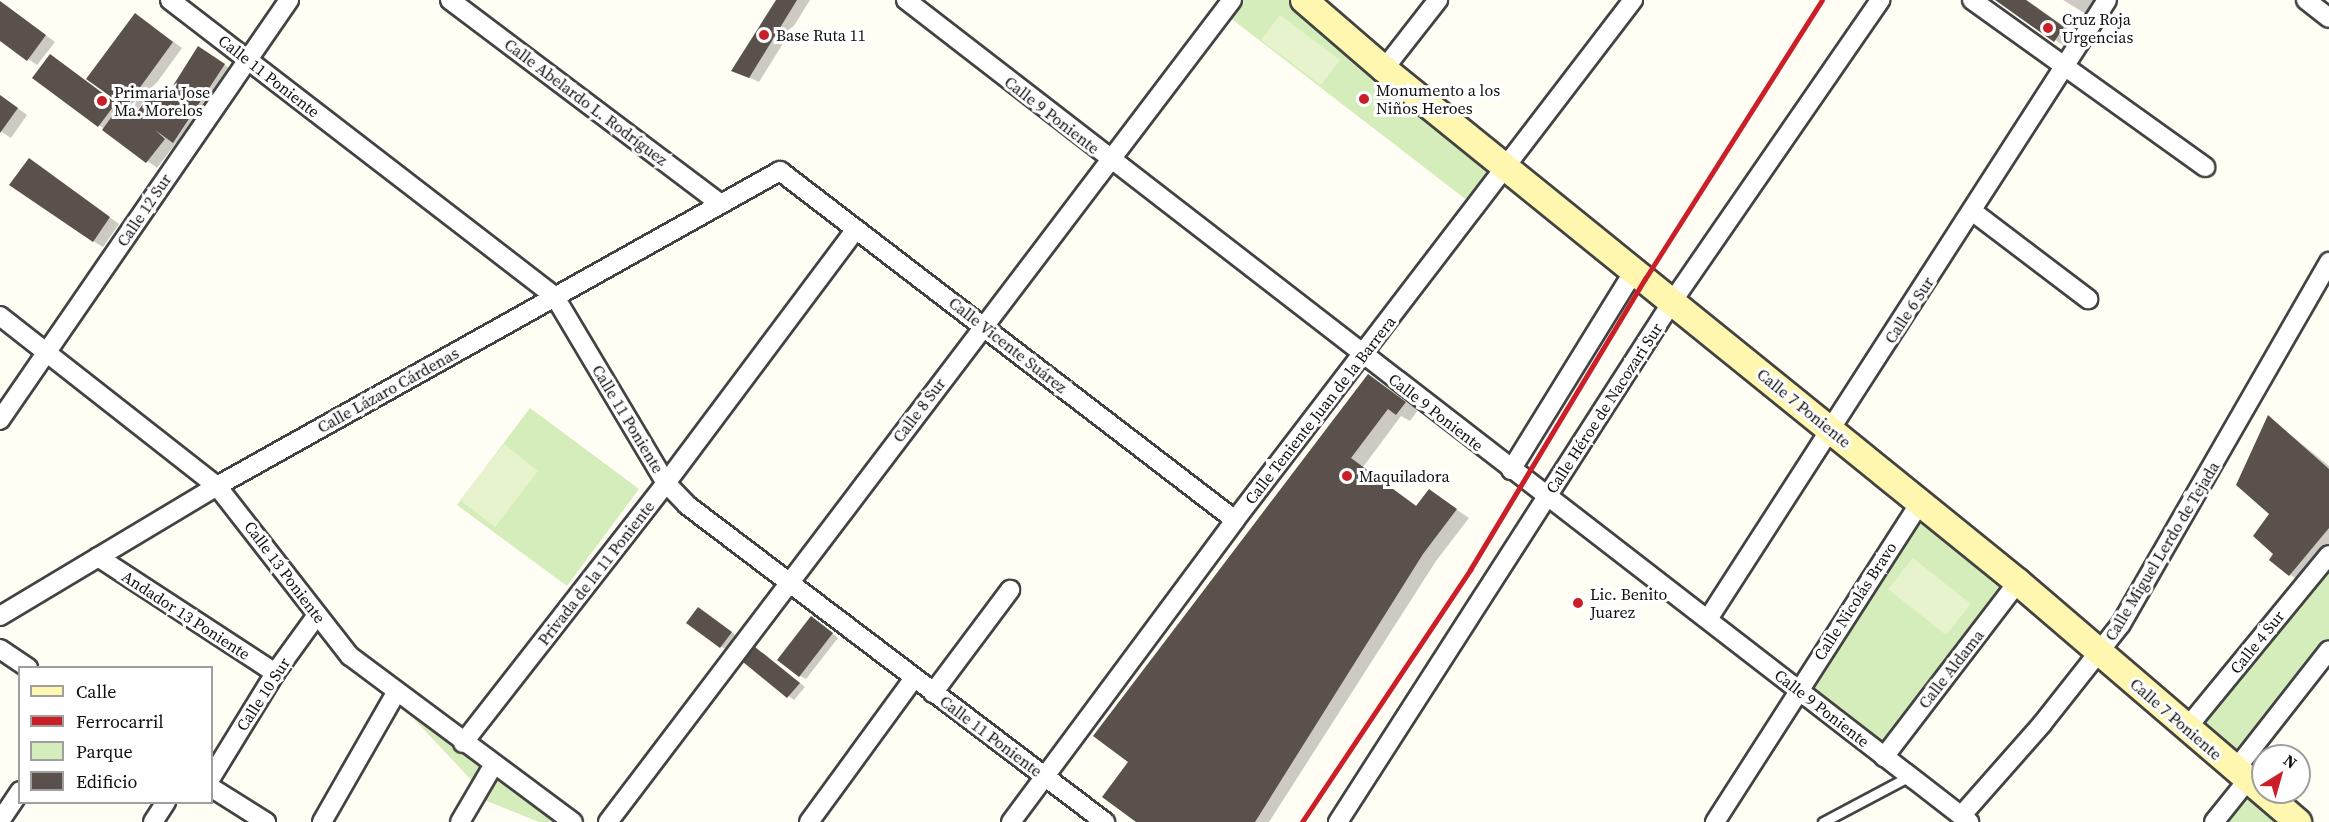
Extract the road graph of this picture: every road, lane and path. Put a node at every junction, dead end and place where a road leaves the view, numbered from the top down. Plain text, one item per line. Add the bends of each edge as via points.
1 (170, 0) edge
2 (289, 0) edge
3 (450, 0) edge
4 (906, 0) edge
5 (1233, 0) edge
6 (1304, 0) edge
7 (1438, 0) edge
8 (1633, 0) edge
9 (1880, 0) edge
10 (1972, 0) edge
11 (2108, 0) edge
12 (2306, 0) edge
13 (2329, 18) edge
14 (247, 58) junction
15 (2065, 67) junction
16 (1384, 69) junction
17 (1108, 159) junction
18 (1506, 166) junction
19 (2205, 167) dead end
20 (780, 171) joint
21 (721, 204) junction
22 (1972, 211) junction
23 (856, 229) junction
24 (2329, 262) edge
25 (1634, 271) junction
26 (555, 297) junction
27 (2088, 298) dead end
28 (1672, 302) junction
29 (0, 316) edge
30 (983, 325) junction
31 (48, 353) junction
32 (1362, 355) junction
33 (0, 420) edge
34 (1832, 429) junction
35 (1511, 470) junction
36 (666, 483) junction
37 (217, 486) junction
38 (1546, 497) junction
39 (1920, 503) junction
40 (1235, 520) junction
41 (2329, 555) edge
42 (98, 557) junction
43 (788, 582) junction
44 (2018, 582) junction
45 (1011, 590) dead end
46 (317, 615) junction
47 (0, 616) edge
48 (1708, 618) junction
49 (0, 649) edge
50 (2329, 650) edge
51 (2099, 652) junction
52 (25, 666) edge
53 (275, 673) junction
54 (914, 678) junction
55 (1797, 689) junction
56 (396, 693) junction
57 (933, 693) junction
58 (2186, 729) junction
59 (463, 743) junction
60 (1884, 756) junction
61 (494, 764) junction
62 (213, 774) edge
63 (2241, 775) junction
64 (1910, 776) junction
65 (1047, 778) junction
66 (213, 789) edge
67 (18, 794) edge
68 (165, 804) edge
69 (1965, 819) edge
70 (0, 821) edge
71 (153, 822) edge
72 (266, 822) edge
73 (322, 822) edge
74 (460, 822) edge
75 (573, 822) edge
76 (608, 822) edge
77 (809, 822) edge
78 (1011, 822) edge
79 (1105, 822) edge
80 (1338, 822) edge
81 (1715, 822) edge
82 (1823, 822) edge
83 (2214, 822) edge
84 (2298, 822) edge

1 - 14 street, Calle 11 Poniente
2 - 14 street, Calle 12 Sur
3 - 21 street, Calle Abelardo L. Rodríguez
4 - 17 street, Calle 9 Poniente
5 - 17 street, Calle 8 Sur
6 - 16 main road, Calle 7 Poniente
7 - 16 street
8 - 18 street, Calle Teniente Juan de la Barrera
9 - 28 street, Calle Héroe de Nacozari Sur
10 - 15 street
11 - 15 street, Calle 6 Sur
12 - 13 street
14 - 26 street, Calle 11 Poniente
14 - 31 street, Calle 12 Sur
15 - 19 street
15 - 22 street, Calle 6 Sur
16 - 18 main road, Calle 7 Poniente
17 - 30 street, Calle 8 Sur
17 - 32 street, Calle 9 Poniente
18 - 25 main road, Calle 7 Poniente
18 - 32 street, Calle Teniente Juan de la Barrera
20 - 21 street, Calle Lázaro Cárdenas
20 - 23 street, Calle Vicente Suárez
21 - 26 street, Calle Lázaro Cárdenas
22 - 27 street
22 - 34 street, Calle 6 Sur
23 - 30 street, Calle Vicente Suárez
23 - 36 street, Privada de la 11 Poniente
24 - 51 street, Calle Miguel Lerdo de Tejada via 2159,562
25 - 28 main road, Calle 7 Poniente
25 - 35 street
26 - 36 street, Calle 11 Poniente
26 - 37 street, Calle Lázaro Cárdenas
28 - 34 main road, Calle 7 Poniente
28 - 38 street, Calle Héroe de Nacozari Sur
29 - 31 street, Calle 13 Poniente
30 - 40 street, Calle Vicente Suárez
30 - 43 street, Calle 8 Sur
31 - 33 street, Calle 12 Sur
31 - 37 street, Calle 13 Poniente
32 - 35 street, Calle 9 Poniente
32 - 40 street, Calle Teniente Juan de la Barrera
34 - 39 main road, Calle 7 Poniente
34 - 48 street, Calle 6 Sur
35 - 38 street, Calle 9 Poniente
36 - 43 street, Calle 11 Poniente via 687,505
36 - 59 street, Privada de la 11 Poniente
37 - 42 street, Calle Lázaro Cárdenas
37 - 46 street, Calle 13 Poniente
38 - 48 street, Calle 9 Poniente
38 - 80 street, Calle Héroe de Nacozari Sur
39 - 44 main road, Calle 7 Poniente
39 - 55 street, Calle Nicolás Bravo
40 - 65 street, Calle Teniente Juan de la Barrera
41 - 58 street, Calle 4 Sur
42 - 47 street, Calle Lázaro Cárdenas
42 - 53 street, Andador 13 Poniente
43 - 54 street, Calle 11 Poniente
43 - 76 street, Calle 8 Sur
44 - 51 main road, Calle 7 Poniente
44 - 60 street, Calle Aldama
45 - 57 street
46 - 53 street, Calle 10 Sur
46 - 56 street, Calle 13 Poniente via 350,656
48 - 55 street, Calle 9 Poniente
49 - 52 street
50 - 63 street
51 - 58 main road, Calle 7 Poniente
51 - 69 street, Calle Miguel Lerdo de Tejada
53 - 62 street, Calle 10 Sur
54 - 57 street, Calle 11 Poniente
54 - 77 street
55 - 60 street, Calle 9 Poniente
55 - 81 street, Calle Nicolás Bravo
56 - 59 street, Calle 13 Poniente
56 - 73 street
57 - 65 street, Calle 11 Poniente
58 - 63 main road, Calle 7 Poniente
59 - 61 street, Calle 13 Poniente
60 - 64 street, Calle 9 Poniente
61 - 74 street
61 - 75 street, Calle 13 Poniente
63 - 83 street
63 - 84 main road, Calle 7 Poniente
64 - 69 street, Calle 9 Poniente
64 - 82 lane
65 - 78 street, Calle Teniente Juan de la Barrera
65 - 79 street, Calle 11 Poniente
66 - 72 street
67 - 70 street
68 - 71 street

